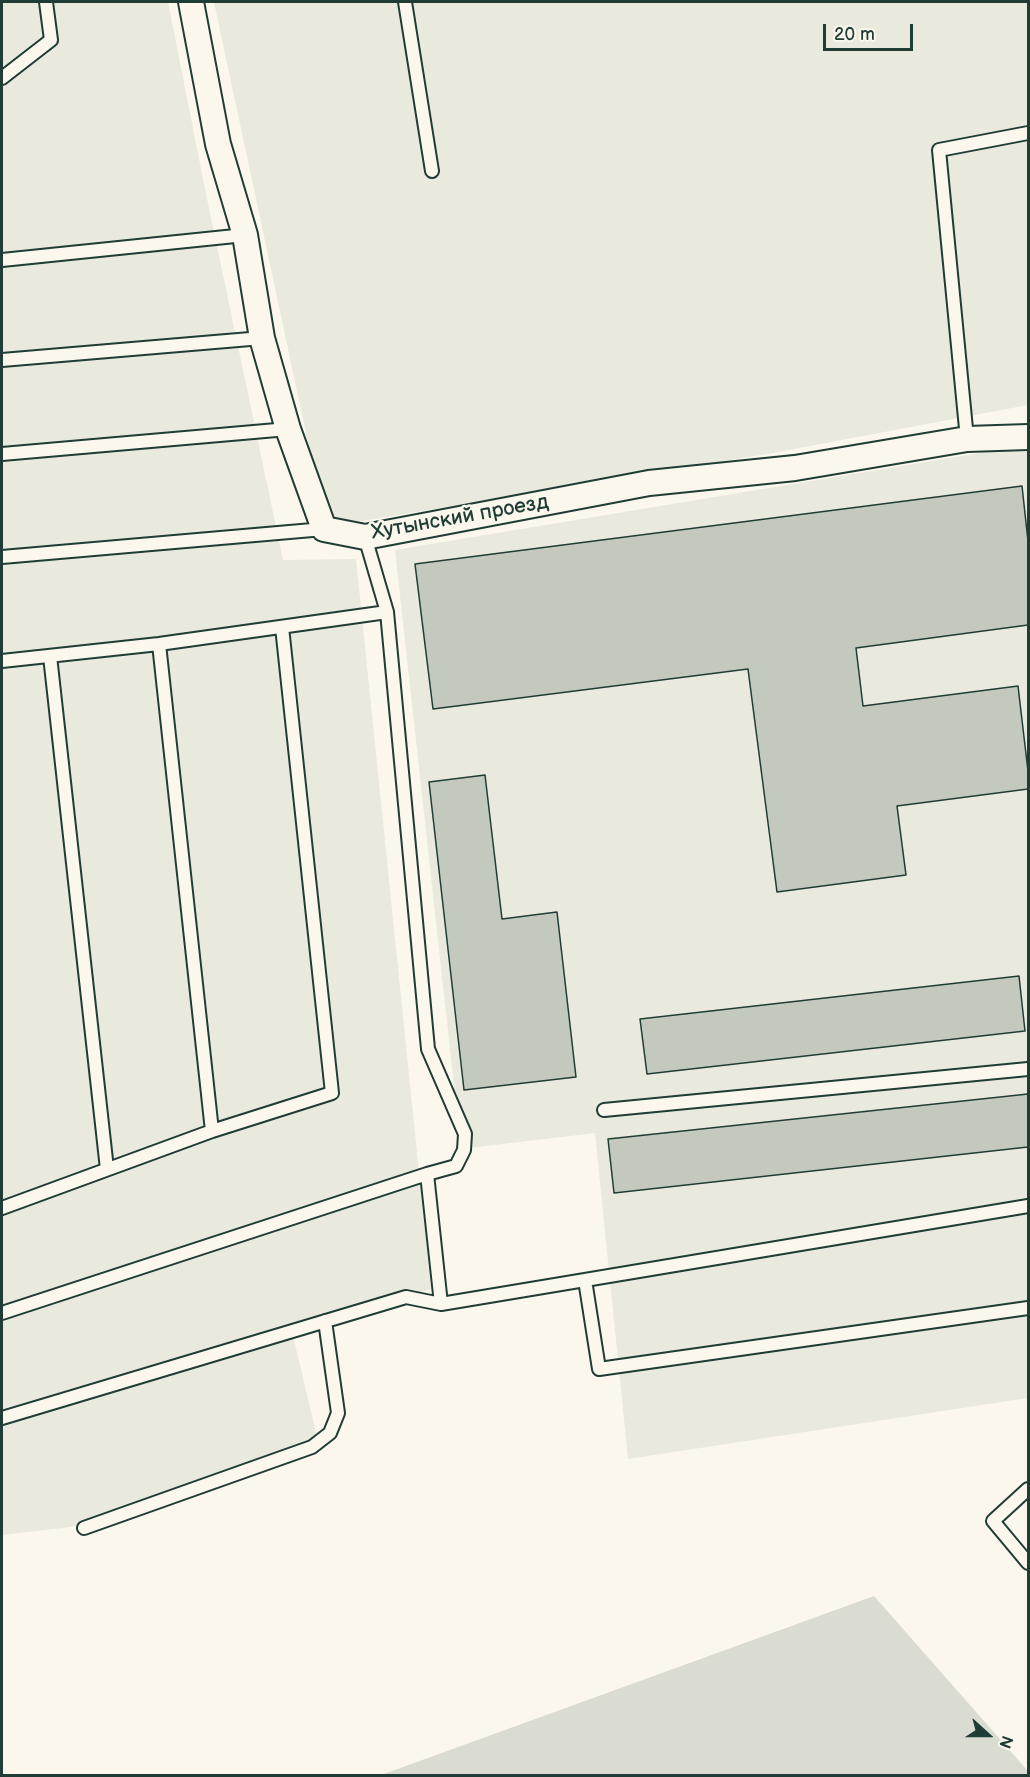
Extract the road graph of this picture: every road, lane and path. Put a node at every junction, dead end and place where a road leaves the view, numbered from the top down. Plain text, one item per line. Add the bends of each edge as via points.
1 (46, 2) edge
2 (191, 2) edge
3 (405, 2) edge
4 (2, 78) edge
5 (1029, 133) edge
6 (432, 171) dead end
7 (245, 235) junction
8 (2, 260) edge
9 (262, 338) junction
10 (2, 360) edge
11 (288, 429) junction
12 (1029, 437) edge
13 (968, 439) junction
14 (2, 454) edge
15 (324, 529) junction
16 (365, 537) junction
17 (2, 557) edge
18 (387, 612) junction
19 (282, 627) junction
20 (159, 644) junction
21 (50, 656) junction
22 (2, 661) edge
23 (1029, 1069) edge
24 (604, 1110) dead end
25 (212, 1131) junction
26 (107, 1169) junction
27 (427, 1174) junction
28 (1029, 1206) edge
29 (2, 1208) edge
30 (585, 1280) junction
31 (441, 1304) junction
32 (1029, 1308) edge
33 (2, 1313) edge
34 (326, 1321) junction
35 (2, 1418) edge
36 (1029, 1490) edge
37 (84, 1528) dead end
38 (1029, 1563) edge

1 - 4 lane via 51,40
2 - 7 street via 218,144
3 - 6 lane
5 - 13 lane via 939,150
7 - 8 lane
7 - 9 street
9 - 10 lane
9 - 11 street
11 - 14 lane
11 - 15 street
12 - 13 street, Хутынский проезд
13 - 16 street, Хутынский проезд via 795,468 649,483
15 - 16 street, Хутынский проезд
15 - 17 lane
16 - 18 lane
18 - 19 lane
18 - 27 lane via 428,1049 465,1134 464,1150 456,1166
19 - 20 lane
19 - 25 lane via 332,1093
20 - 21 lane
20 - 25 lane
21 - 22 lane
21 - 26 lane
23 - 24 lane
25 - 26 lane
26 - 29 lane
27 - 31 lane
27 - 33 lane
28 - 30 lane
30 - 31 lane
30 - 32 lane via 599,1369
31 - 34 lane via 406,1297
34 - 35 lane
34 - 37 lane via 338,1413 330,1433 312,1447
36 - 38 lane via 993,1521

